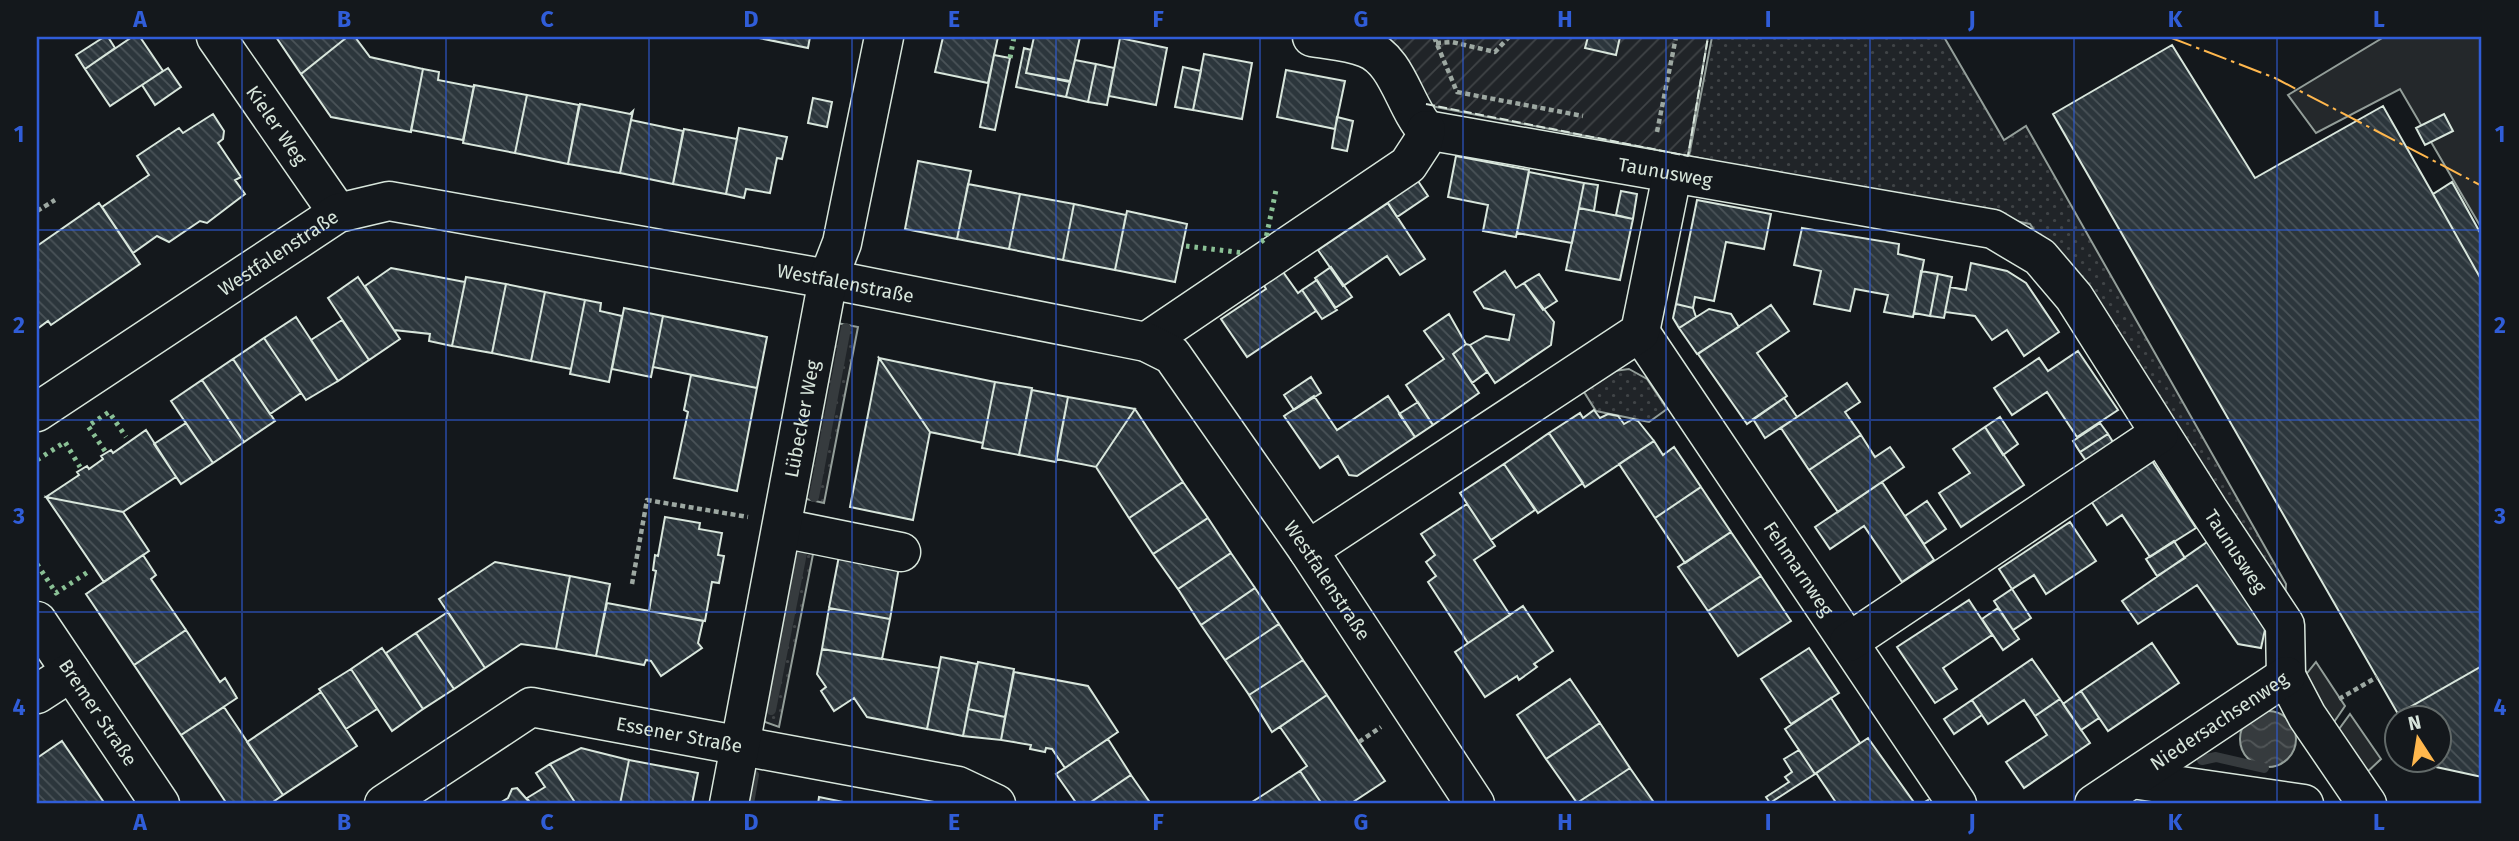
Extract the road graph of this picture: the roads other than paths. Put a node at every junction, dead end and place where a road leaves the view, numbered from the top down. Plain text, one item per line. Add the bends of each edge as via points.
1 (216, 37) edge
2 (884, 37) edge
3 (1312, 37) edge
4 (1426, 130) junction
5 (1662, 173) junction
6 (338, 213) junction
7 (828, 279) junction
8 (1640, 332) junction
9 (1146, 342) junction
10 (37, 412) edge
11 (2159, 434) junction
12 (783, 520) junction
13 (902, 541) dead end
14 (1308, 550) junction
15 (37, 621) edge
16 (1849, 642) junction
17 (71, 672) junction
18 (2286, 676) junction
19 (37, 694) edge
20 (741, 746) junction
21 (2132, 779) junction
22 (1458, 798) edge
23 (160, 804) edge
24 (384, 804) edge
25 (729, 804) edge
26 (996, 804) edge
27 (1957, 804) edge
28 (2094, 804) edge
29 (2304, 804) edge
30 (2367, 804) edge

1 - 6 street, Kieler Weg
2 - 7 street, Lübecker Weg via 842,243
3 - 4 street via 1366,48 1385,60
4 - 5 street, Taunusweg
4 - 9 street via 1408,164
5 - 8 street
5 - 11 street, Taunusweg via 1993,229 2040,257 2074,297
6 - 7 street, Westfalenstraße via 389,201
6 - 10 street, Westfalenstraße
7 - 9 street, Westfalenstraße
7 - 12 street, Lübecker Weg
8 - 14 street
8 - 16 street, Fehmarnweg
9 - 14 street, Westfalenstraße via 1172,355
11 - 16 street
11 - 18 street, Taunusweg via 2285,625
12 - 13 street
12 - 20 street, Lübecker Weg
14 - 22 street, Westfalenstraße
15 - 17 street, Bremer Straße
16 - 27 street, Fehmarnweg
17 - 19 street
17 - 23 street, Bremer Straße
18 - 21 street, Niedersachsenweg
18 - 30 street, Niedersachsenweg via 2307,716
20 - 24 street, Essener Straße via 531,707
20 - 25 street, Lübecker Weg
20 - 26 street, Essener Straße via 958,786
21 - 28 street, Niedersachsenweg
21 - 29 street, Niedersachsenweg

